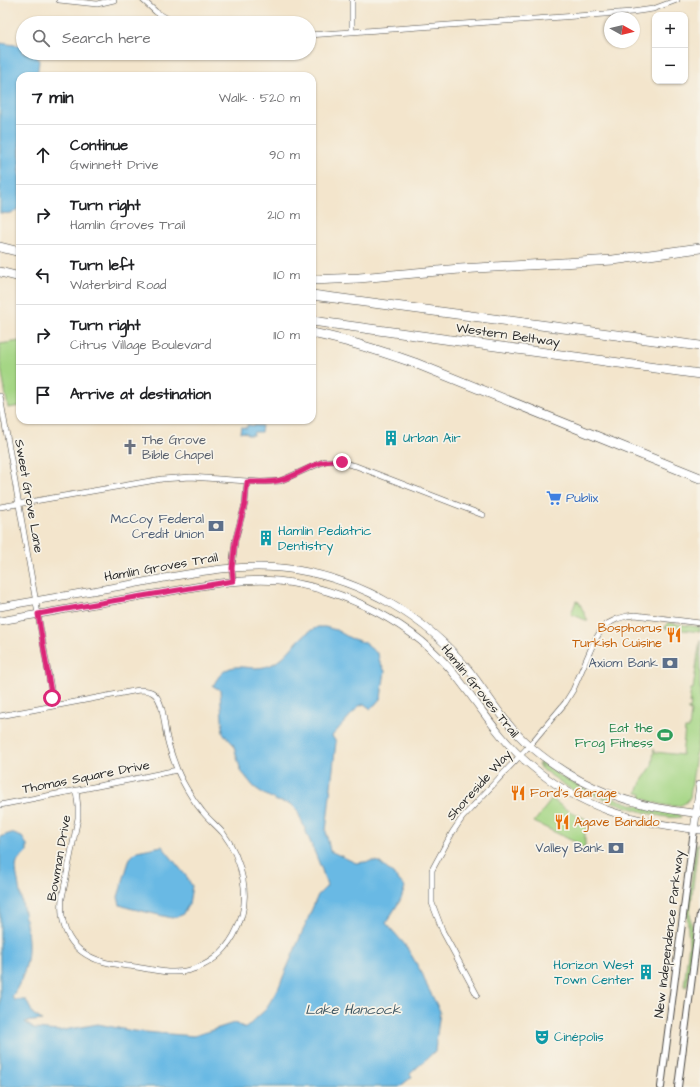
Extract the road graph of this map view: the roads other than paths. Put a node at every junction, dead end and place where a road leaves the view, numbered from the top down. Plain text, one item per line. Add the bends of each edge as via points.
1 (59, 0) edge
2 (114, 0) edge
3 (143, 0) edge
4 (352, 0) edge
5 (677, 0) edge
6 (164, 16) edge
7 (352, 32) junction
8 (316, 34) edge
9 (0, 247) edge
10 (700, 248) edge
11 (16, 251) edge
12 (0, 272) edge
13 (16, 276) edge
14 (316, 280) edge
15 (316, 296) edge
16 (316, 322) edge
17 (316, 334) edge
18 (700, 346) edge
19 (700, 374) edge
20 (0, 396) edge
21 (700, 478) edge
22 (247, 482) junction
23 (19, 504) junction
24 (0, 507) edge
25 (483, 515) dead end
26 (232, 568) junction
27 (233, 581) junction
28 (35, 601) junction
29 (0, 607) edge
30 (38, 614) junction
31 (0, 621) edge
32 (700, 623) edge
33 (54, 706) junction
34 (0, 716) edge
35 (529, 746) junction
36 (520, 756) junction
37 (177, 770) junction
38 (700, 784) edge
39 (76, 790) junction
40 (0, 805) edge
41 (698, 813) edge
42 (697, 830) edge
43 (700, 914) edge
44 (477, 995) dead end
45 (661, 1087) edge
46 (678, 1087) edge

1 - 2 street via 97,4
3 - 6 street
4 - 7 street
5 - 7 street via 652,9 632,12
7 - 8 street
9 - 11 highway
10 - 14 highway via 613,260
12 - 13 highway
15 - 18 highway, Western Beltway
16 - 19 highway, Western Beltway
17 - 21 highway via 376,349 414,363
20 - 23 street, Sweet Grove Lane
22 - 23 street via 191,477 162,479
22 - 25 street via 280,481 325,461 335,461 356,466
22 - 26 street
23 - 24 street
23 - 28 street, Sweet Grove Lane
26 - 27 street
26 - 28 main road, Hamlin Groves Trail
26 - 35 main road, Hamlin Groves Trail via 282,568 322,575 367,591 413,617 461,661 515,733
27 - 30 main road, Hamlin Groves Trail
27 - 36 main road, Hamlin Groves Trail via 279,581 318,588 338,594 379,613 417,637 436,654 507,744
28 - 29 main road, Hamlin Groves Trail
28 - 30 street, Sweet Grove Lane
30 - 31 main road, Hamlin Groves Trail
30 - 33 street, Sweet Grove Lane
32 - 35 street, Shoreside Way via 635,615 607,624 594,642 565,704
33 - 34 street, Bowman Drive
33 - 37 street, Bowman Drive via 139,690 154,693 160,703 167,739
35 - 36 street, Shoreside Way
35 - 41 main road, Hamlin Groves Trail via 569,774 613,795 649,806
36 - 42 main road, Hamlin Groves Trail via 564,790 607,811 650,823
36 - 44 street, Shoreside Way via 462,818 432,870 432,903 443,932
37 - 39 street, Thomas Square Drive
37 - 39 street, Bowman Drive via 201,811 223,834 233,850 243,880 243,910 231,941 215,958 190,970 166,972 102,962 82,953 67,935 61,910 78,818
38 - 41 main road, New Independence Parkway
39 - 40 street, Thomas Square Drive
41 - 42 main road, New Independence Parkway
42 - 45 street, New Independence Parkway
43 - 46 street

